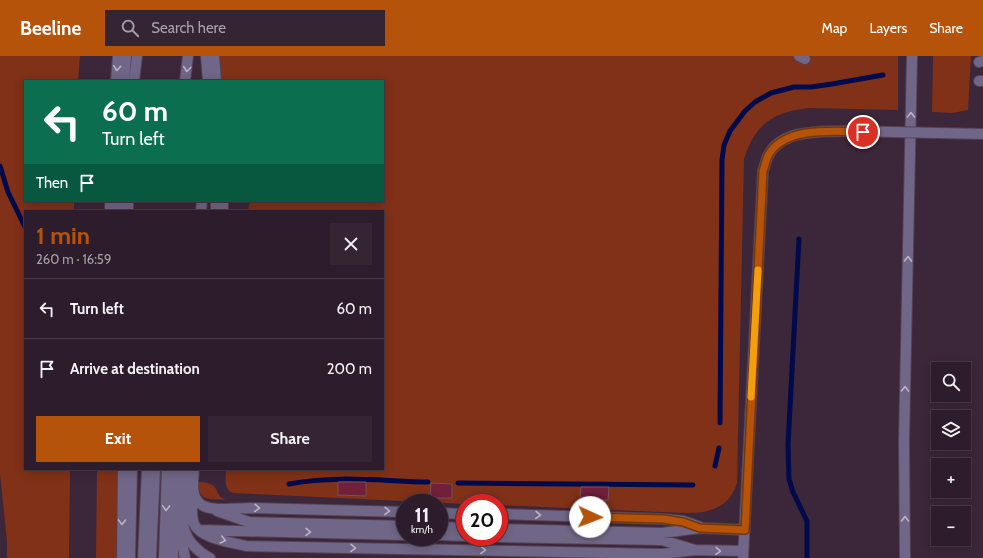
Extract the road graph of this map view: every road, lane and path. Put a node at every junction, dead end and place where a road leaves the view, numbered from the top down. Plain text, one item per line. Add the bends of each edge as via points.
1 (118, 56) edge
2 (126, 56) edge
3 (137, 56) edge
4 (188, 56) edge
5 (206, 56) edge
6 (214, 56) edge
7 (912, 56) edge
8 (116, 80) edge
9 (124, 80) edge
10 (134, 80) edge
11 (185, 80) edge
12 (208, 80) edge
13 (216, 80) edge
14 (983, 134) edge
15 (123, 470) edge
16 (132, 470) edge
17 (147, 470) edge
18 (155, 470) edge
19 (167, 470) edge
20 (175, 470) edge
21 (184, 470) edge
22 (194, 470) edge
23 (193, 492) junction
24 (209, 508) junction
25 (396, 512) edge
26 (508, 514) edge
27 (183, 522) junction
28 (396, 526) edge
29 (700, 528) junction
30 (508, 529) edge
31 (199, 530) junction
32 (745, 530) junction
33 (396, 534) edge
34 (508, 537) edge
35 (695, 550) junction
36 (743, 554) edge
37 (122, 558) edge
38 (130, 558) edge
39 (143, 558) edge
40 (151, 558) edge
41 (164, 558) edge
42 (173, 558) edge
43 (185, 558) edge
44 (210, 558) edge
45 (905, 558) edge

1 -> 8 lane
2 - 9 lane
3 - 10 lane
4 -> 11 lane
5 - 12 lane
6 - 13 lane
45 -> 7 lane via 904,442
14 - 32 lane, bridge via 805,132 793,135 777,145 768,155 763,171
15 -> 37 lane
16 - 38 lane
17 - 39 lane
18 - 40 lane
19 -> 41 lane
20 - 42 lane
21 - 27 lane
22 - 23 lane
23 - 24 lane via 197,501
23 - 31 lane via 192,516
24 -> 25 lane
24 - 28 lane via 249,522
26 -> 29 lane via 663,519
27 - 43 lane
27 - 44 lane via 194,547
29 - 30 lane via 662,533
29 - 32 lane
31 -> 33 lane
31 -> 35 lane via 209,537 246,546 662,554
32 - 36 lane
34 - 35 lane via 662,540
35 -> 36 lane

